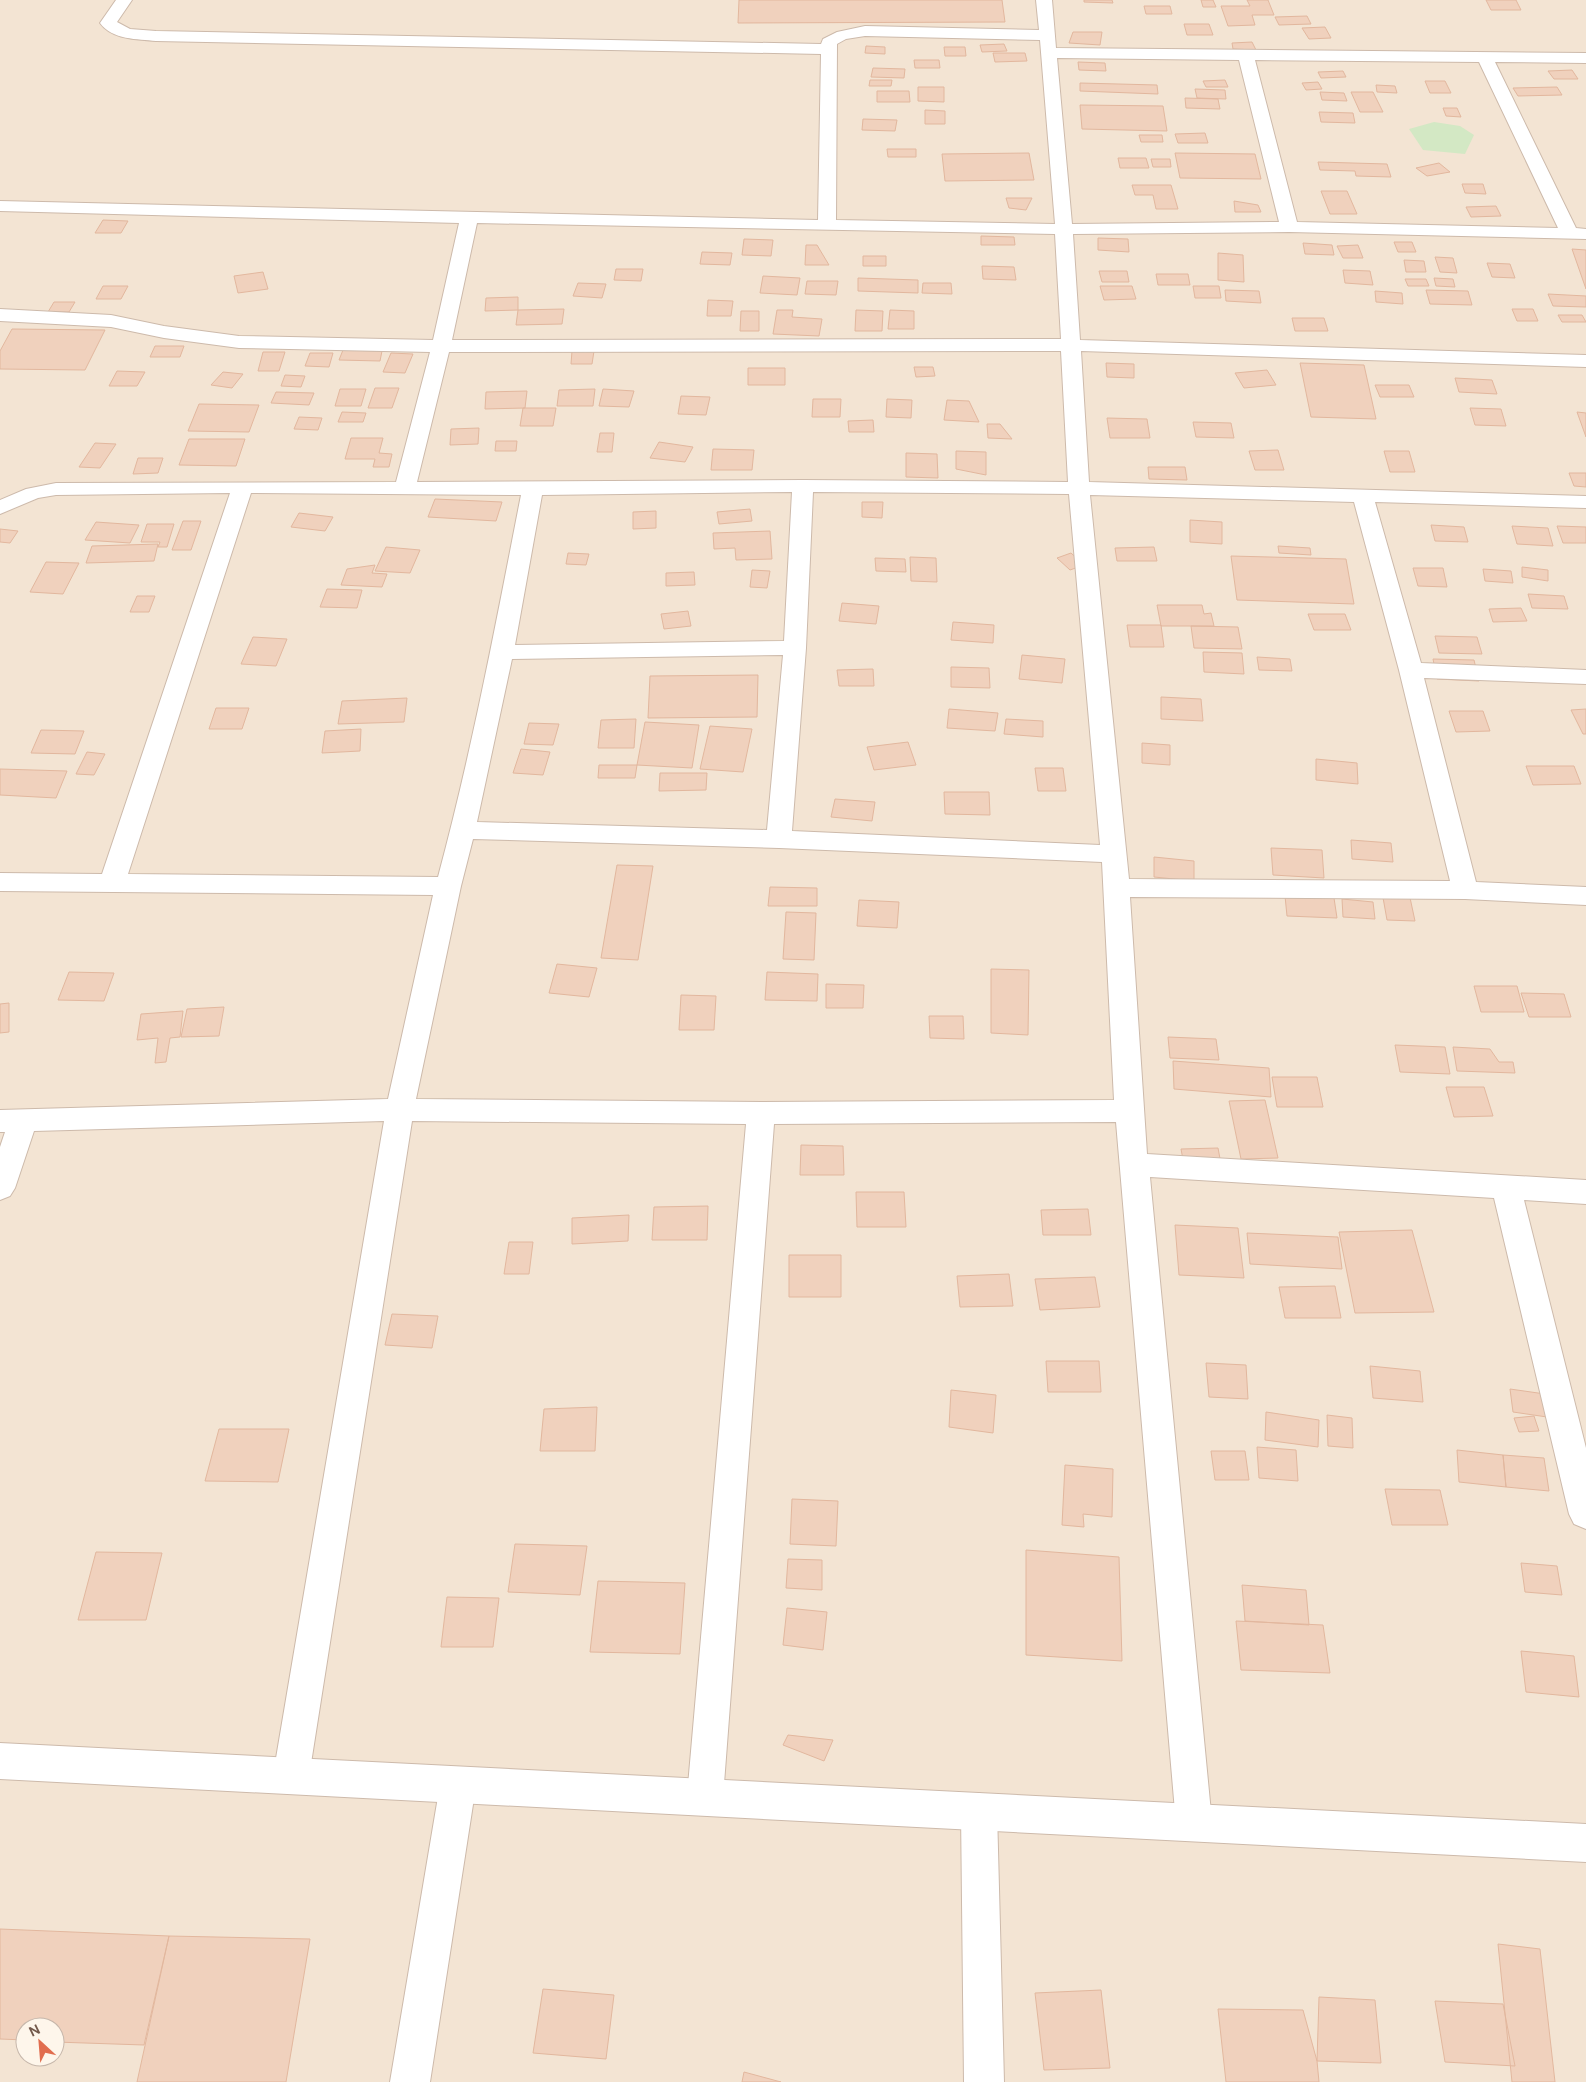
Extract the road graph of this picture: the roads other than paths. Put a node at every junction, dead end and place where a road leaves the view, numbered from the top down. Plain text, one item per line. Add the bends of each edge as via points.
1 (124, 0) edge
2 (1044, 0) edge
3 (1048, 44) junction
4 (828, 49) junction
5 (1246, 55) junction
6 (1485, 58) junction
7 (1586, 58) edge
8 (0, 206) edge
9 (470, 218) junction
10 (827, 226) junction
11 (1289, 227) junction
12 (1064, 229) junction
13 (1578, 234) edge
14 (0, 315) edge
15 (1070, 345) junction
16 (441, 346) junction
17 (1586, 361) edge
18 (803, 486) junction
19 (243, 487) junction
20 (405, 488) junction
21 (1079, 488) junction
22 (533, 489) junction
23 (1363, 496) junction
24 (1586, 502) edge
25 (0, 508) edge
26 (795, 648) junction
27 (502, 652) junction
28 (1411, 670) junction
29 (1586, 677) edge
30 (463, 830) junction
31 (779, 839) junction
32 (1115, 854) junction
33 (0, 882) edge
34 (112, 883) junction
35 (448, 886) junction
36 (1117, 888) junction
37 (1465, 890) junction
38 (1586, 896) edge
39 (400, 1110) junction
40 (1129, 1111) junction
41 (761, 1113) junction
42 (12, 1121) edge
43 (1134, 1164) junction
44 (1506, 1187) junction
45 (0, 1188) edge
46 (1586, 1192) edge
47 (1586, 1514) edge
48 (0, 1761) edge
49 (291, 1776) junction
50 (458, 1785) junction
51 (705, 1798) junction
52 (979, 1811) junction
53 (1194, 1823) junction
54 (1586, 1843) edge
55 (410, 2082) edge
56 (984, 2082) edge

1 - 4 street via 108,23 126,34
2 - 3 street
3 - 4 street via 865,31 842,35 829,42
3 - 5 street
3 - 12 street
4 - 10 street
5 - 6 street
5 - 11 street
6 - 7 street
6 - 13 street
8 - 9 street
9 - 10 street
9 - 16 street
10 - 12 street
11 - 12 street
11 - 13 street
12 - 15 street
14 - 16 street via 111,321 239,342
15 - 16 street
15 - 17 street
15 - 21 street
16 - 20 street
18 - 21 street
18 - 22 street
18 - 26 street
19 - 20 street
19 - 25 street via 56,489 33,493
19 - 34 street
20 - 22 street
21 - 23 street
21 - 32 street
22 - 27 street
23 - 24 street
23 - 28 street
26 - 27 street
26 - 31 street
27 - 30 street
28 - 29 street
28 - 37 street
30 - 31 street
30 - 35 street
31 - 32 street
32 - 36 street
33 - 34 street
34 - 35 street
35 - 39 street
36 - 37 street
36 - 40 street
37 - 38 street
39 - 41 street
39 - 42 street
39 - 49 street
40 - 41 street
40 - 43 street
41 - 51 street
42 - 45 street
43 - 44 street
43 - 53 street
44 - 46 street
44 - 47 street
48 - 49 street
49 - 50 street
50 - 51 street
50 - 55 street
51 - 52 street
52 - 53 street
52 - 56 street
53 - 54 street

